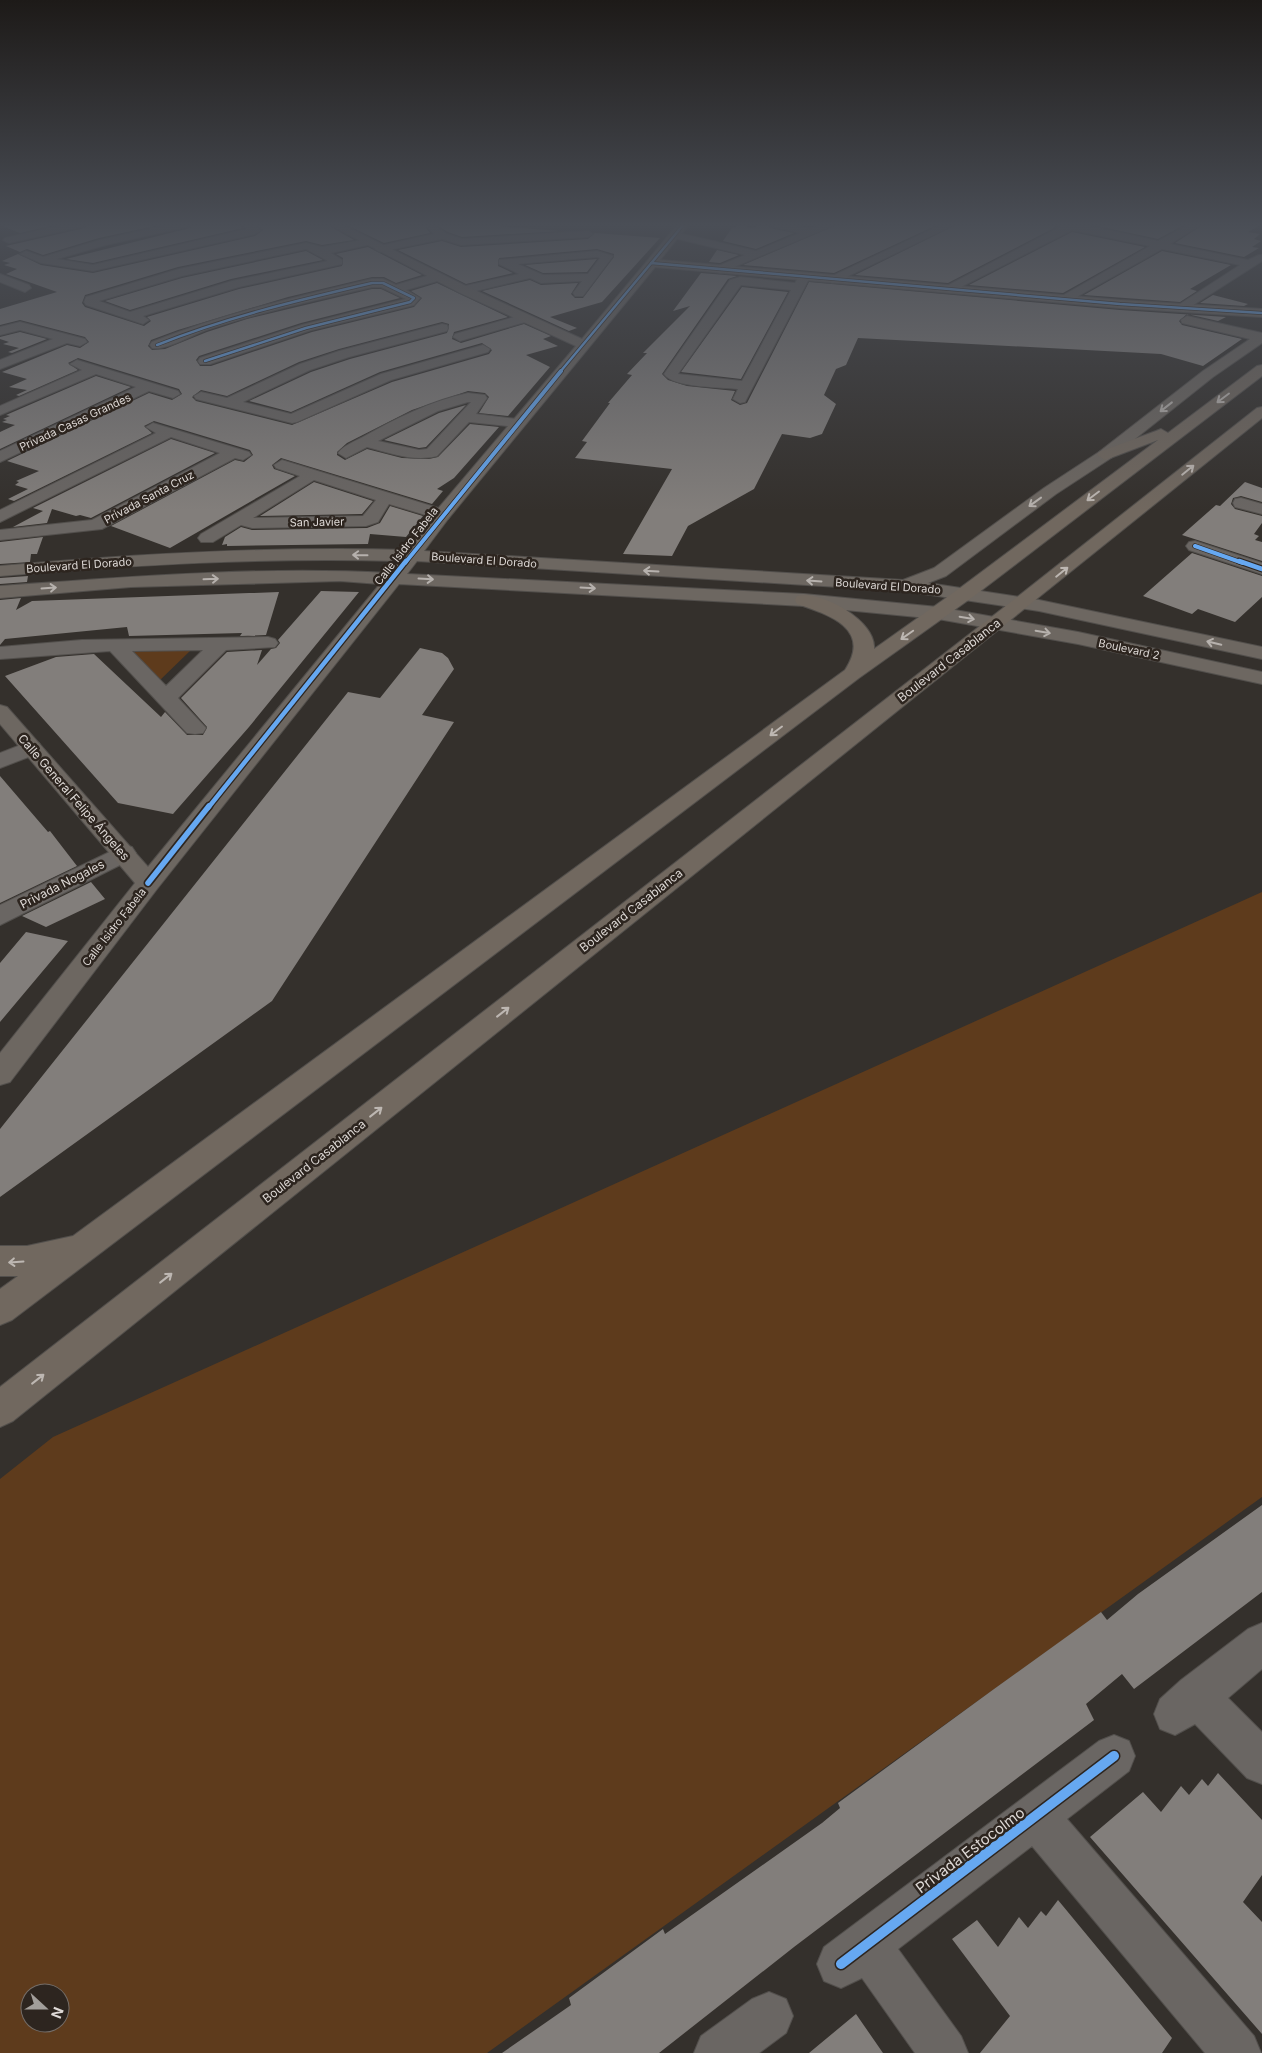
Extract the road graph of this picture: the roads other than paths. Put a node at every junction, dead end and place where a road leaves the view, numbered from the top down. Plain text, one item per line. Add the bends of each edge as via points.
1 (228, 320) edge
2 (339, 320) edge
3 (519, 320) edge
4 (529, 320) edge
5 (603, 320) edge
6 (709, 320) edge
7 (781, 320) edge
8 (1188, 320) edge
9 (0, 331) edge
10 (460, 337) junction
11 (1261, 337) edge
12 (66, 339) junction
13 (80, 342) dead end
14 (583, 344) junction
15 (483, 349) junction
16 (178, 353) dead end
17 (498, 357) dead end
18 (76, 364) dead end
19 (0, 365) edge
20 (229, 368) dead end
21 (1262, 369) edge
22 (94, 370) junction
23 (149, 386) junction
24 (747, 386) junction
25 (173, 394) dead end
26 (201, 396) dead end
27 (740, 399) dead end
28 (227, 404) junction
29 (0, 411) edge
30 (1262, 411) edge
31 (467, 417) junction
32 (517, 423) junction
33 (1188, 424) junction
34 (147, 425) dead end
35 (170, 432) junction
36 (365, 442) junction
37 (234, 452) junction
38 (346, 453) dead end
39 (1105, 454) junction
40 (0, 457) edge
41 (252, 458) dead end
42 (282, 466) dead end
43 (312, 475) junction
44 (385, 498) junction
45 (1241, 503) dead end
46 (1262, 509) edge
47 (442, 515) junction
48 (0, 518) edge
49 (239, 519) junction
50 (0, 535) edge
51 (207, 538) dead end
52 (1195, 546) dead end
53 (412, 556) junction
54 (1262, 569) edge
55 (0, 571) edge
56 (395, 578) junction
57 (904, 586) junction
58 (0, 592) edge
59 (967, 592) junction
60 (804, 600) junction
61 (1024, 602) junction
62 (938, 613) junction
63 (995, 623) junction
64 (220, 644) junction
65 (268, 644) dead end
66 (116, 646) junction
67 (0, 653) edge
68 (1262, 653) edge
69 (852, 674) junction
70 (1262, 678) edge
71 (166, 698) junction
72 (0, 711) edge
73 (195, 728) dead end
74 (31, 748) junction
75 (0, 761) edge
76 (124, 853) junction
77 (148, 883) junction
78 (0, 916) edge
79 (0, 1074) edge
80 (96, 1239) junction
81 (0, 1261) edge
82 (0, 1309) edge
83 (0, 1409) edge
84 (1262, 1643) edge
85 (1114, 1756) dead end
86 (1262, 1762) edge
87 (1035, 1816) junction
88 (769, 2016) dead end
89 (718, 2053) edge
90 (944, 2053) edge
91 (1237, 2053) edge

1 - 16 street via 157,345
2 - 20 street via 200,360
3 - 10 street
4 - 14 street
5 - 14 street, Calle Isidro Fabela
6 - 24 street via 673,377
7 - 24 street
8 - 11 street
9 - 12 street via 20,326
10 - 15 street
10 - 28 street via 436,325 305,367
11 -> 39 street
12 - 13 street
12 - 19 street
14 - 32 street, Calle Isidro Fabela
15 - 17 street
15 - 28 street via 386,377 299,417 284,418
18 - 22 street, Privada Casas Grandes
21 -> 33 main road
22 - 23 street, Privada Casas Grandes
22 - 29 street
23 - 25 street, Privada Casas Grandes
23 - 40 street, Privada Casas Grandes
24 - 27 street
26 - 28 street
61 -> 30 main road, Boulevard Casablanca
31 - 32 street
31 - 36 street via 432,453 426,455
31 - 36 street via 480,398 462,397
32 - 47 street, Calle Isidro Fabela
33 - 39 main road
33 -> 59 main road
34 - 35 street
35 - 37 street
35 - 48 street
36 - 38 street
37 - 41 street
37 - 50 street, Privada Santa Cruz via 96,525
39 -> 57 street via 940,572
42 - 43 street
43 - 44 street
43 - 49 street
44 - 47 street
44 - 49 street, San Javier via 372,518 366,521 252,523
45 - 46 street
47 - 53 street, Calle Isidro Fabela
49 - 51 street
52 - 54 street
53 -> 55 street, Boulevard El Dorado via 96,562
53 - 56 street, Calle Isidro Fabela
57 -> 53 street, Boulevard El Dorado
58 -> 56 street, Boulevard El Dorado via 240,578
56 -> 60 street, Boulevard El Dorado
56 - 77 street, Calle Isidro Fabela
57 - 59 street, Boulevard El Dorado
59 - 61 street, Boulevard El Dorado
59 - 62 main road
60 - 62 street, Boulevard El Dorado
60 - 69 main road via 828,607 847,618 860,632 866,646 863,661
61 - 63 main road, Boulevard Casablanca
68 -> 61 street, Boulevard 2
62 -> 63 street, Boulevard El Dorado
62 -> 69 main road
63 -> 70 street, Boulevard 2
83 -> 63 main road, Boulevard Casablanca
64 - 65 street
64 - 66 street
64 - 71 street
66 - 67 street
66 - 71 street
69 -> 80 main road
71 - 73 street
72 - 74 street, Calle General Felipe Ángeles
74 - 75 street
74 - 76 street, Calle General Felipe Ángeles
76 - 77 street, Calle General Felipe Ángeles
76 - 78 street, Privada Nogales
77 - 79 street, Calle Isidro Fabela
80 -> 81 main road via 55,1256 13,1263
80 - 82 main road
84 - 86 street via 1185,1705
85 - 87 street, Privada Estocolmo
87 - 90 street, Privada Estocolmo via 853,1954
87 - 91 street, Privada Estocolmo
88 - 89 street

